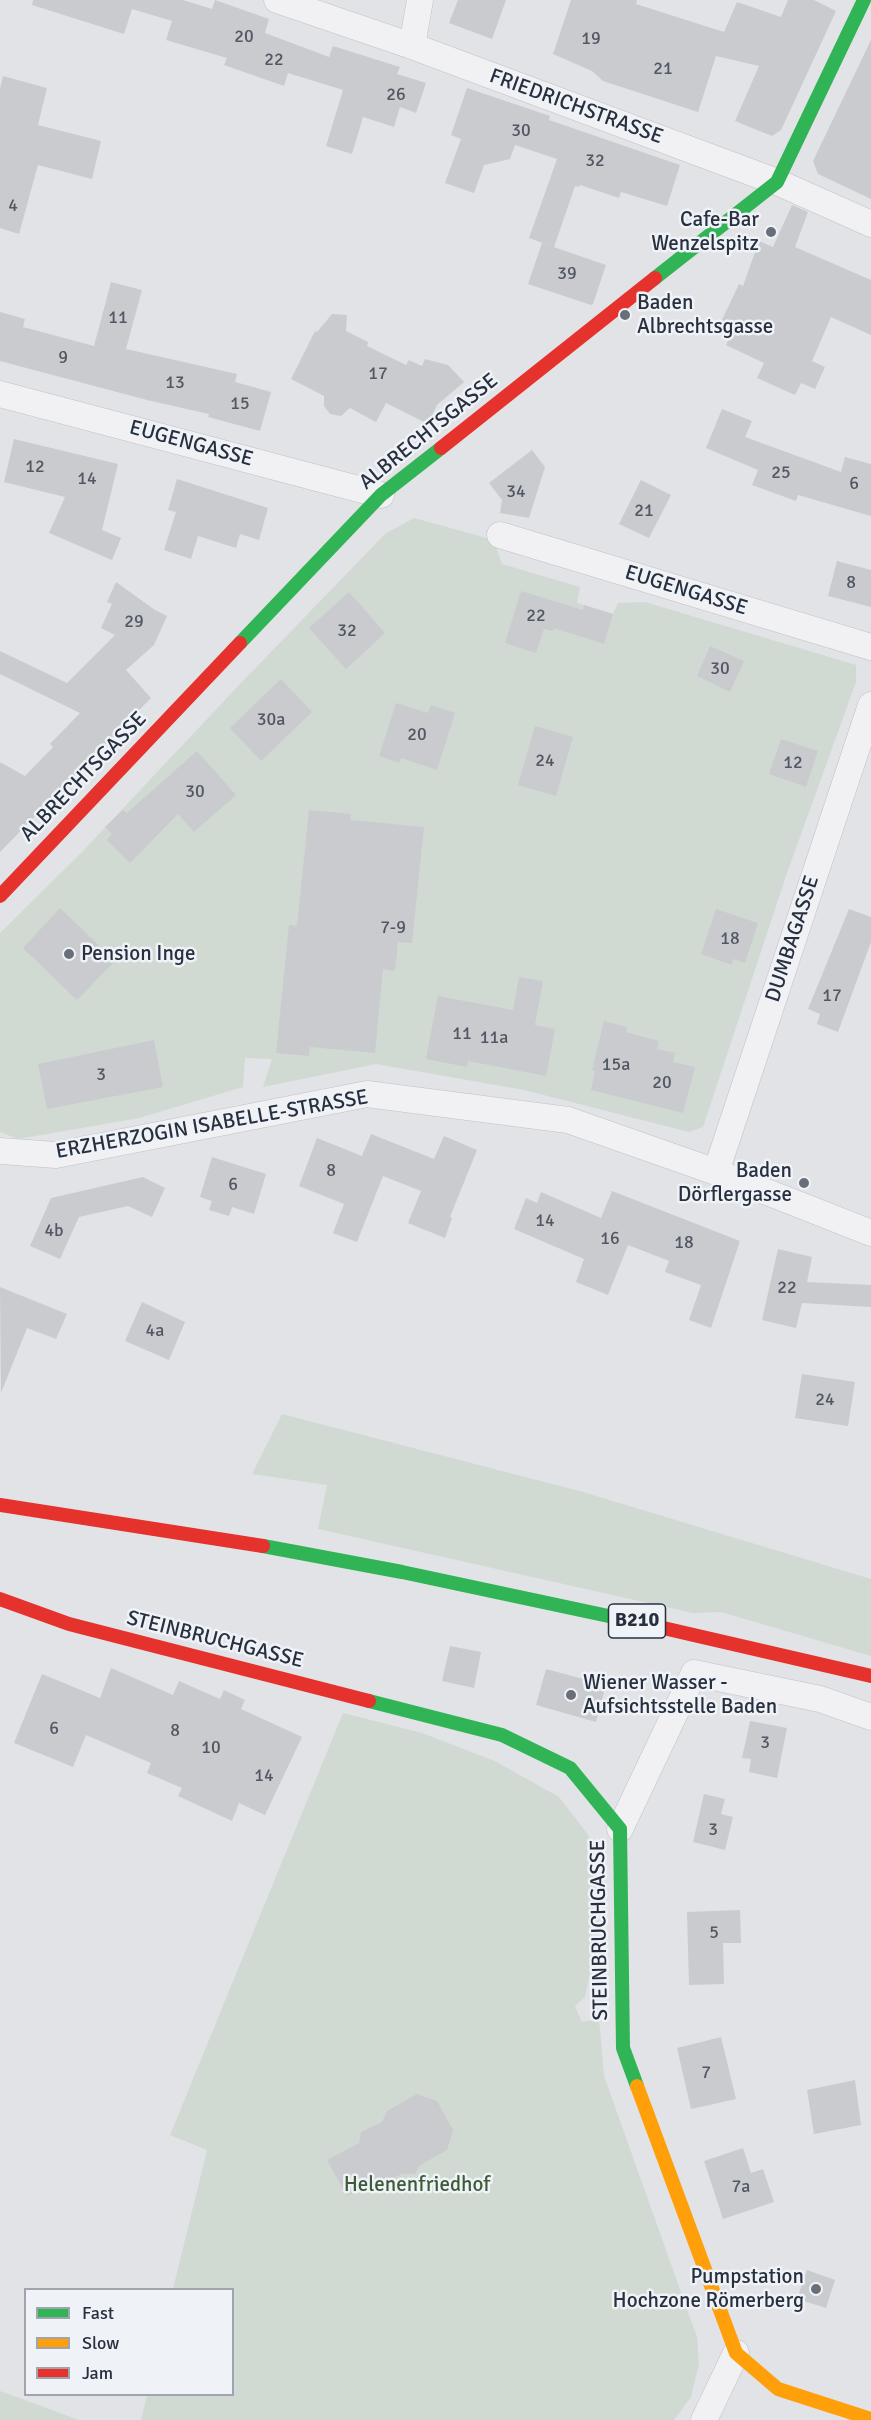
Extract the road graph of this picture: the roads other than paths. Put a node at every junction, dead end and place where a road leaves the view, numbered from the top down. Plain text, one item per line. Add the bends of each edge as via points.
1 (277, 0) edge
2 (420, 0) edge
3 (864, 0) edge
4 (412, 46) junction
5 (777, 183) junction
6 (871, 225) edge
7 (0, 394) edge
8 (381, 495) junction
9 (500, 535) dead end
10 (871, 647) edge
11 (871, 705) edge
12 (0, 896) edge
13 (0, 1151) edge
14 (716, 1172) junction
15 (871, 1233) edge
16 (0, 1505) edge
17 (0, 1599) edge
18 (871, 1677) edge
19 (871, 1717) edge
20 (620, 1829) junction
21 (736, 2353) junction
22 (871, 2419) edge
23 (704, 2420) edge

1 - 4 street, FRIEDRICHSTRASSE
2 - 4 street
3 - 5 street, ALBRECHTSGASSE
4 - 5 street, FRIEDRICHSTRASSE
5 - 6 street, FRIEDRICHSTRASSE
5 - 8 street, ALBRECHTSGASSE
7 - 8 street, EUGENGASSE
8 - 12 street, ALBRECHTSGASSE
9 - 10 street, EUGENGASSE
11 - 14 street, DUMBAGASSE
13 - 14 street, ERZHERZOGIN ISABELLE-STRASSE via 56,1155 367,1094 568,1120
14 - 15 street, ERZHERZOGIN ISABELLE-STRASSE
16 - 18 street, B210 via 402,1572 652,1624
17 - 20 street, STEINBRUCHGASSE via 69,1624 502,1736 570,1768
19 - 20 street via 820,1699 694,1673
20 - 21 street, STEINBRUCHGASSE via 623,2048
21 - 22 street, STEINBRUCHGASSE via 778,2389
21 - 23 street

